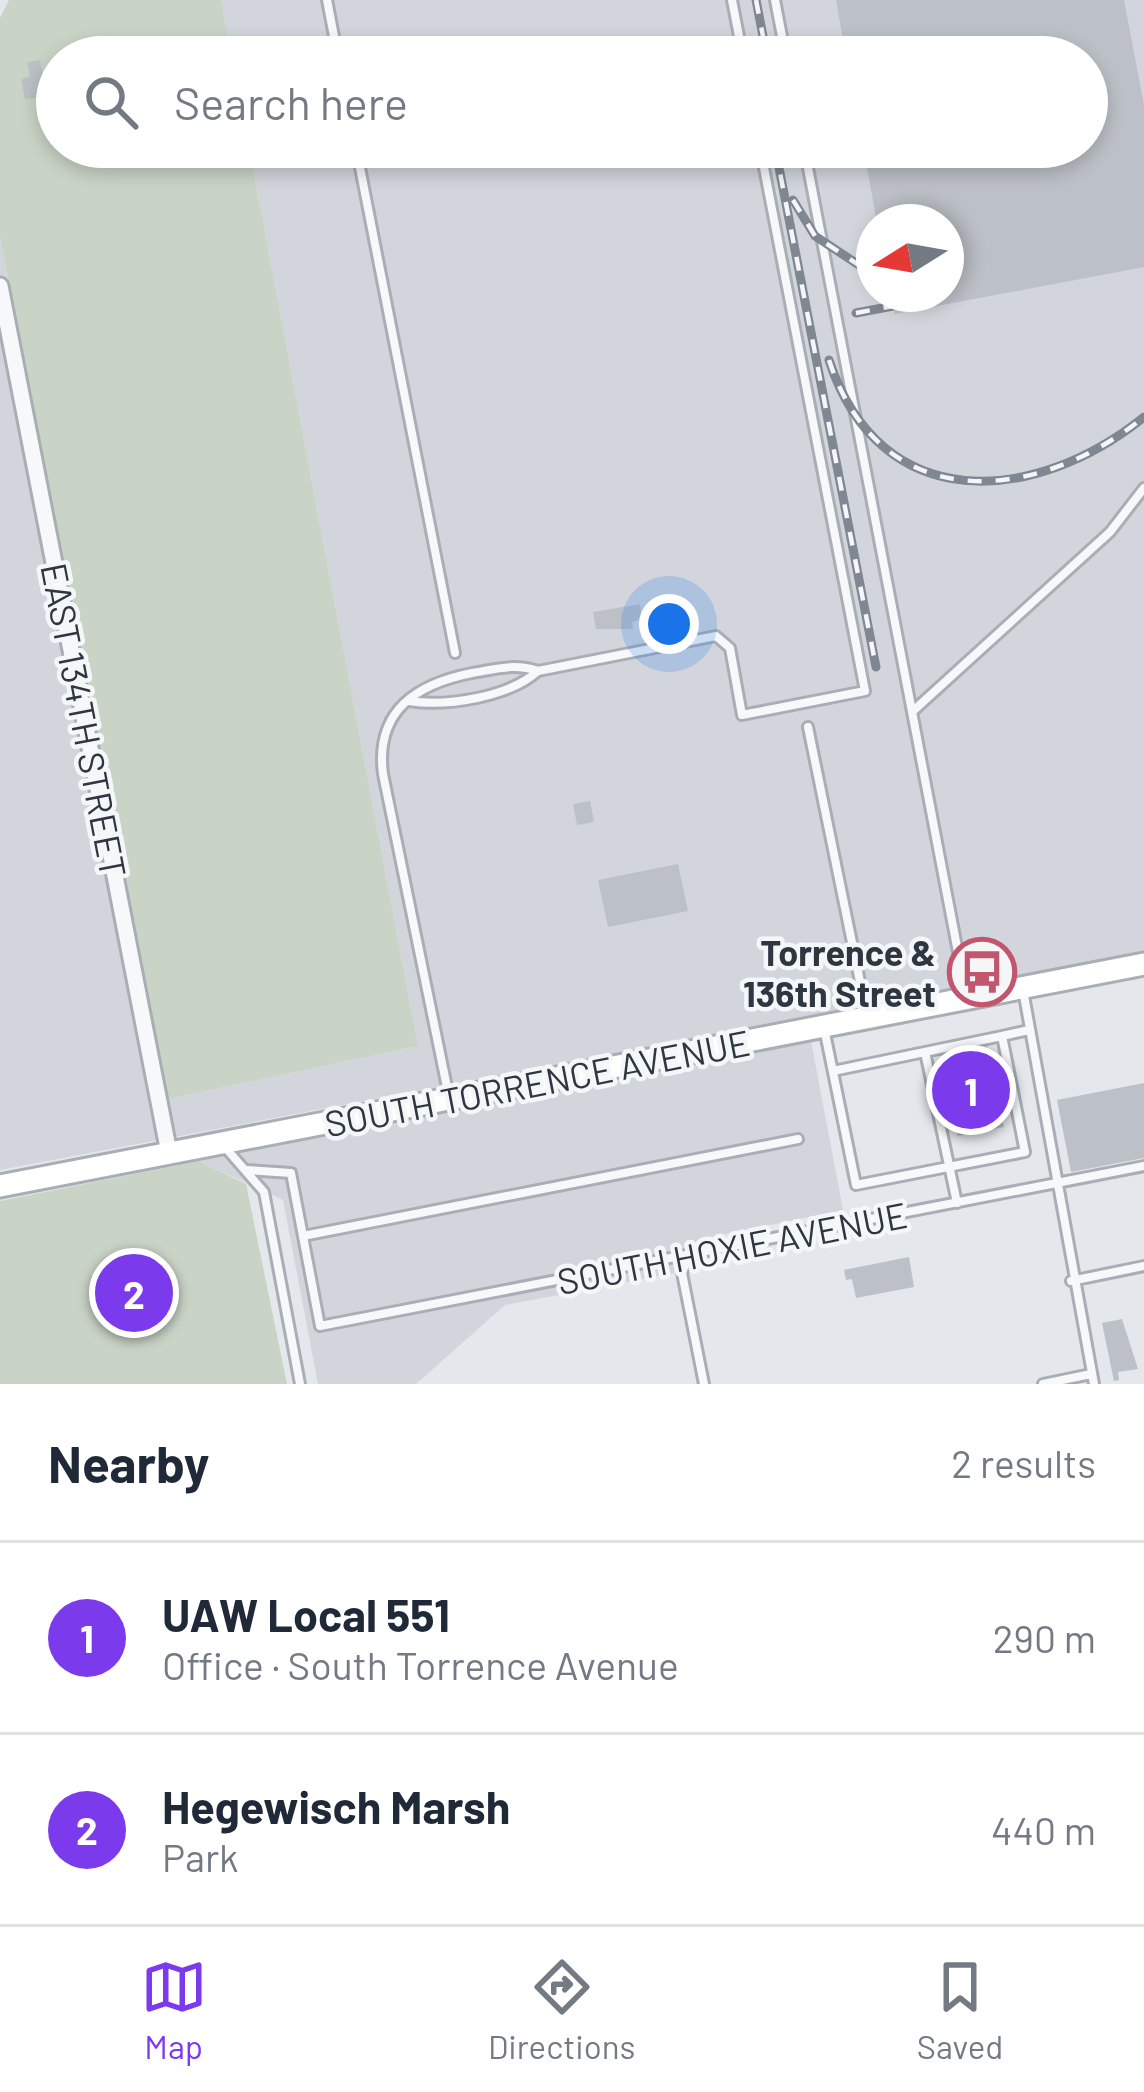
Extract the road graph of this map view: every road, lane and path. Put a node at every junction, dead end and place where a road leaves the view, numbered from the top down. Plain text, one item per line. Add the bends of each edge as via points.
1 (327, 0) edge
2 (732, 0) edge
3 (775, 0) edge
4 (334, 36) edge
5 (738, 36) edge
6 (782, 36) edge
7 (360, 168) edge
8 (764, 168) edge
9 (807, 168) edge
10 (0, 286) edge
11 (1144, 488) edge
12 (455, 653) dead end
13 (538, 671) junction
14 (407, 701) junction
15 (912, 712) junction
16 (808, 727) dead end
17 (1144, 964) edge
18 (1022, 988) junction
19 (967, 999) junction
20 (867, 1018) junction
21 (824, 1026) junction
22 (1029, 1030) junction
23 (1002, 1036) junction
24 (926, 1052) junction
25 (832, 1071) junction
26 (449, 1099) junction
27 (798, 1139) dead end
28 (221, 1143) junction
29 (169, 1153) junction
30 (1144, 1166) edge
31 (949, 1167) junction
32 (247, 1170) junction
33 (1054, 1184) junction
34 (0, 1186) edge
35 (957, 1203) junction
36 (303, 1236) junction
37 (688, 1255) junction
38 (1144, 1267) edge
39 (1071, 1281) junction
40 (1093, 1379) edge
41 (300, 1384) edge
42 (704, 1384) edge
43 (1043, 1384) edge

1 - 4 lane
2 - 5 lane
3 - 6 lane
7 - 12 lane
8 - 13 lane via 865,691 742,715 730,648 716,636
9 - 15 lane
10 - 29 street, EAST 134TH STREET
11 - 15 lane via 1110,532
13 - 14 lane via 521,686
13 - 14 lane via 518,664 438,680
14 - 26 lane via 388,719 382,760
15 - 19 lane
16 - 20 lane
17 - 18 main road, SOUTH TORRENCE AVENUE
18 - 19 main road, SOUTH TORRENCE AVENUE
18 - 22 lane
19 - 20 main road, SOUTH TORRENCE AVENUE
20 - 21 main road, SOUTH TORRENCE AVENUE
21 - 25 lane
21 - 26 main road, SOUTH TORRENCE AVENUE
22 - 23 lane
22 - 33 lane
23 - 24 lane
23 - 31 lane via 1025,1152
24 - 25 lane
24 - 31 lane
25 - 31 lane via 856,1185
26 - 28 main road, SOUTH TORRENCE AVENUE
27 - 36 lane
28 - 29 main road, SOUTH TORRENCE AVENUE
28 - 32 lane
29 - 34 main road, SOUTH TORRENCE AVENUE
30 - 33 lane, SOUTH HOXIE AVENUE
31 - 35 lane
32 - 36 lane via 291,1173
32 - 41 lane via 264,1192
33 - 35 lane, SOUTH HOXIE AVENUE
33 - 39 lane
35 - 37 lane, SOUTH HOXIE AVENUE
36 - 37 lane, SOUTH HOXIE AVENUE via 320,1326
37 - 42 lane via 682,1273
38 - 39 lane
39 - 40 lane
40 - 43 lane

